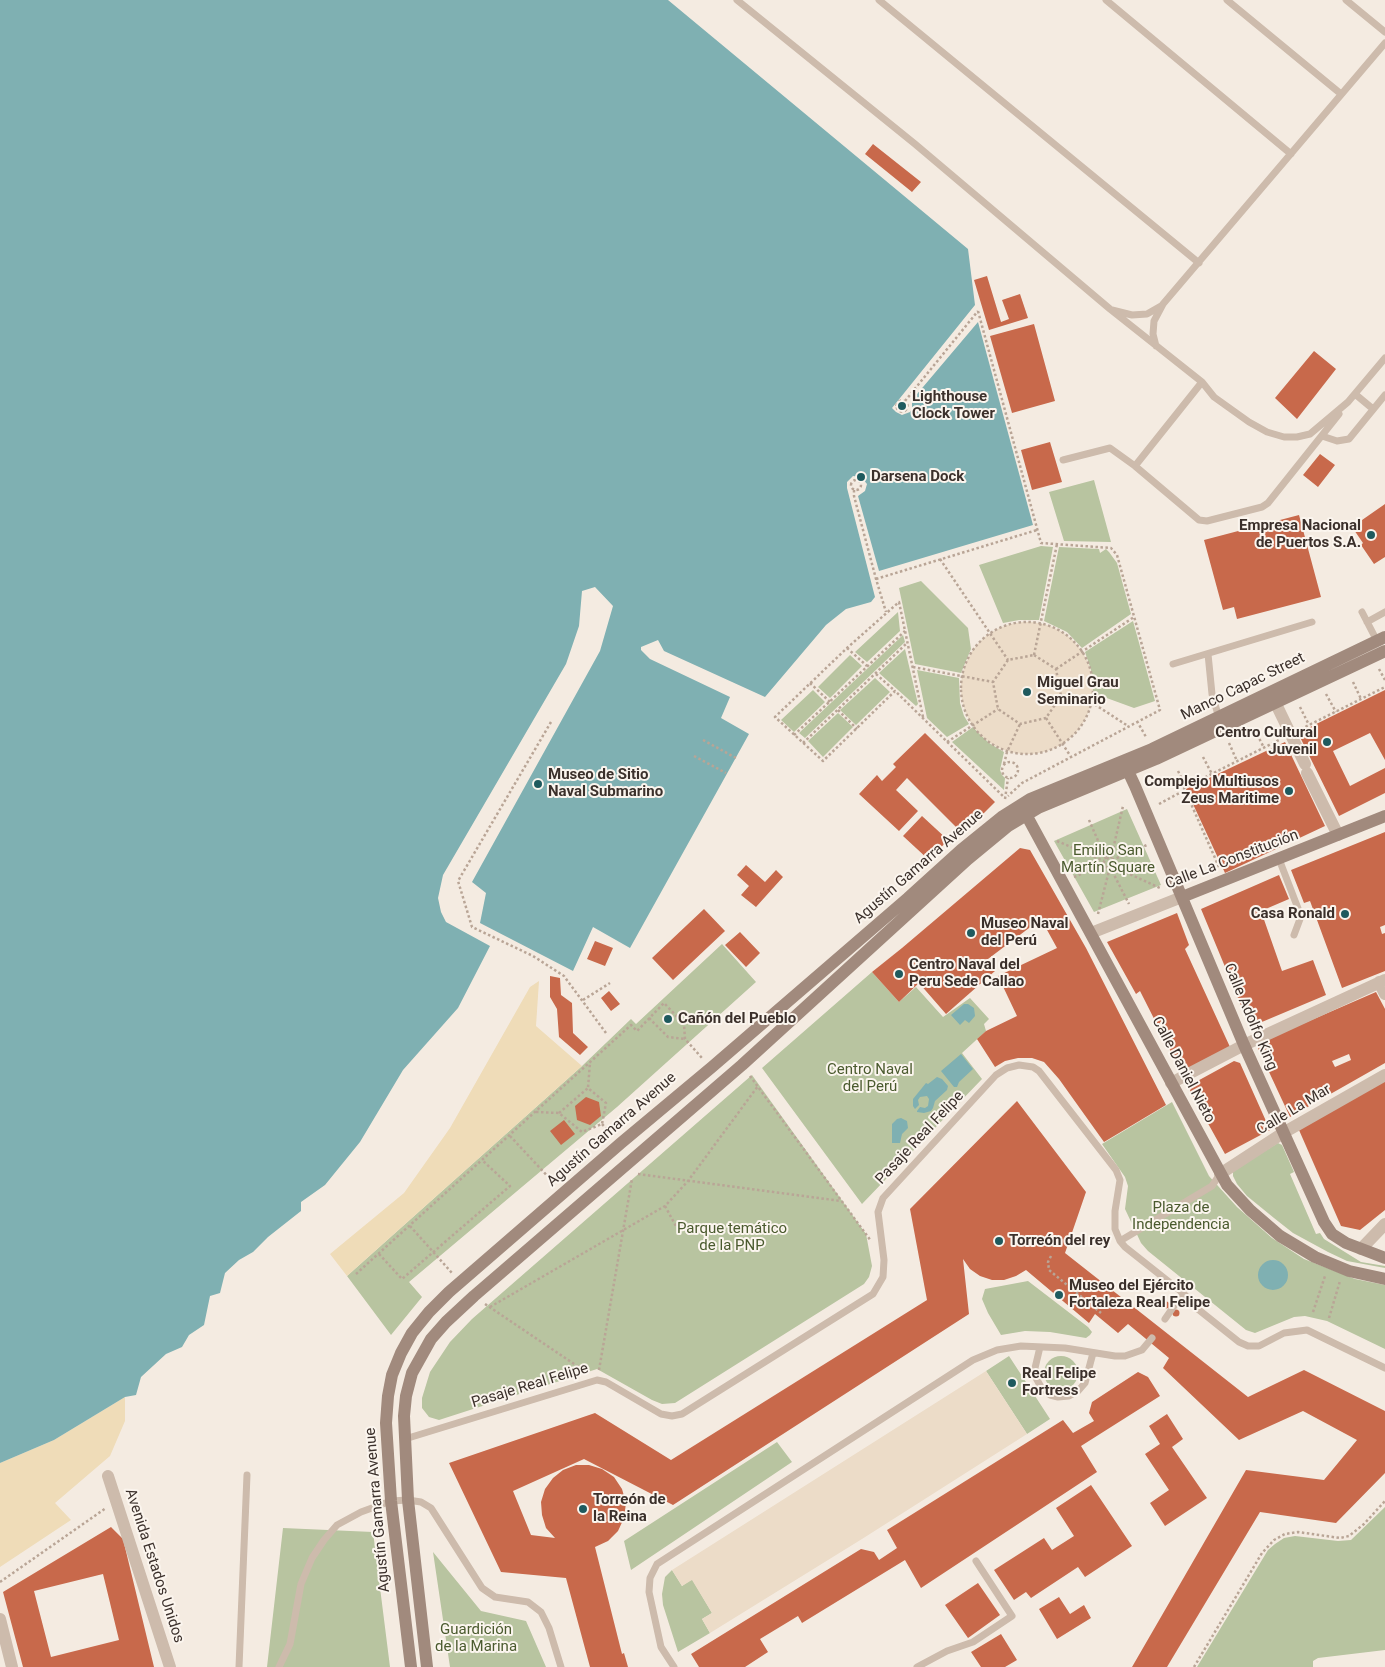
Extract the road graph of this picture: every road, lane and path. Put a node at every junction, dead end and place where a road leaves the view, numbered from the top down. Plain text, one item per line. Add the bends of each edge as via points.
1 (737, 0) edge
2 (879, 0) edge
3 (1106, 0) edge
4 (1227, 0) edge
5 (1346, 0) edge
6 (1385, 32) edge
7 (1385, 43) edge
8 (1341, 94) junction
9 (1292, 154) junction
10 (1199, 263) junction
11 (1163, 304) junction
12 (1110, 309) junction
13 (1157, 346) junction
14 (1385, 358) edge
15 (1202, 382) junction
16 (1355, 394) junction
17 (1385, 395) edge
18 (905, 401) junction
19 (1348, 402) junction
20 (1373, 409) junction
21 (1322, 436) junction
22 (1063, 460) dead end
23 (1135, 466) junction
24 (854, 490) junction
25 (1037, 530) junction
26 (1057, 544) junction
27 (940, 559) junction
28 (876, 579) junction
29 (886, 612) junction
30 (1362, 612) dead end
31 (1385, 612) edge
32 (1134, 617) junction
33 (1041, 622) junction
34 (1312, 622) dead end
35 (1367, 622) junction
36 (905, 631) junction
37 (990, 634) junction
38 (907, 643) junction
39 (1382, 643) edge
40 (847, 648) junction
41 (1083, 651) junction
42 (1208, 654) junction
43 (1034, 655) junction
44 (1008, 660) junction
45 (1173, 664) dead end
46 (867, 666) junction
47 (913, 666) junction
48 (1056, 669) junction
49 (876, 673) junction
50 (963, 676) junction
51 (1352, 680) dead end
52 (993, 682) junction
53 (810, 683) junction
54 (895, 692) junction
55 (1326, 694) dead end
56 (1061, 696) junction
57 (1361, 699) dead end
58 (830, 702) junction
59 (1091, 702) junction
60 (1276, 704) junction
61 (1300, 707) dead end
62 (998, 709) junction
63 (838, 710) junction
64 (1336, 712) dead end
65 (923, 717) junction
66 (1046, 718) junction
67 (1218, 718) junction
68 (1137, 721) junction
69 (551, 722) dead end
70 (1020, 724) junction
71 (972, 725) junction
72 (1309, 725) dead end
73 (1128, 726) junction
74 (857, 729) junction
75 (1255, 730) dead end
76 (794, 735) junction
77 (703, 740) dead end
78 (947, 742) junction
79 (803, 743) junction
80 (1229, 743) dead end
81 (1150, 744) dead end
82 (1062, 745) junction
83 (1264, 748) dead end
84 (1007, 752) junction
85 (694, 756) dead end
86 (1071, 756) junction
87 (1203, 757) dead end
88 (736, 758) dead end
89 (1237, 761) dead end
90 (1004, 764) junction
91 (1114, 765) junction
92 (1128, 771) junction
93 (1178, 771) dead end
94 (726, 773) dead end
95 (1212, 774) dead end
96 (1008, 778) junction
97 (1185, 789) junction
98 (1005, 799) junction
99 (1001, 802) dead end
100 (1159, 804) dead end
101 (1123, 806) dead end
102 (1024, 810) junction
103 (1385, 816) edge
104 (1090, 820) dead end
105 (1338, 835) junction
106 (1049, 838) dead end
107 (1146, 845) dead end
108 (1111, 859) junction
109 (1279, 859) junction
110 (1105, 861) junction
111 (1111, 867) junction
112 (1071, 879) dead end
113 (1224, 880) junction
114 (1160, 888) dead end
115 (1182, 897) junction
116 (1098, 914) dead end
117 (1136, 915) junction
118 (1091, 933) junction
119 (1294, 935) dead end
120 (1382, 981) edge
121 (610, 983) dead end
122 (1385, 994) edge
123 (583, 1000) junction
124 (649, 1018) junction
125 (606, 1033) dead end
126 (685, 1039) junction
127 (1244, 1045) junction
128 (590, 1062) junction
129 (742, 1065) junction
130 (712, 1068) junction
131 (1385, 1076) edge
132 (1171, 1083) junction
133 (758, 1086) junction
134 (588, 1088) junction
135 (535, 1112) junction
136 (559, 1113) junction
137 (1283, 1133) junction
138 (510, 1135) junction
139 (482, 1160) junction
140 (1220, 1174) junction
141 (688, 1180) junction
142 (563, 1193) junction
143 (842, 1201) junction
144 (665, 1206) junction
145 (1385, 1224) edge
146 (410, 1226) junction
147 (678, 1228) dead end
148 (623, 1230) junction
149 (1120, 1241) junction
150 (1361, 1249) junction
151 (434, 1252) junction
152 (379, 1254) junction
153 (1051, 1256) dead end
154 (1385, 1258) edge
155 (884, 1260) junction
156 (356, 1274) dead end
157 (1325, 1274) dead end
158 (1385, 1278) edge
159 (1341, 1280) dead end
160 (460, 1282) junction
161 (1183, 1293) junction
162 (474, 1296) junction
163 (490, 1307) junction
164 (1313, 1312) dead end
165 (1100, 1313) dead end
166 (1165, 1318) dead end
167 (1329, 1318) dead end
168 (1152, 1338) dead end
169 (1040, 1347) junction
170 (1093, 1352) junction
171 (1385, 1368) edge
172 (597, 1380) junction
173 (405, 1439) junction
174 (247, 1475) dead end
175 (108, 1476) dead end
176 (408, 1500) junction
177 (391, 1501) junction
178 (1385, 1501) edge
179 (117, 1504) junction
180 (976, 1561) dead end
181 (0, 1582) edge
182 (0, 1619) edge
183 (921, 1666) edge
184 (12, 1667) edge
185 (170, 1667) edge
186 (239, 1667) edge
187 (279, 1667) edge
188 (411, 1667) edge
189 (427, 1667) edge
190 (562, 1667) edge
191 (674, 1667) edge
192 (1194, 1667) edge

1 - 12 lane via 915,144
2 - 10 lane
3 - 9 lane
4 - 8 lane
5 - 6 lane
7 - 8 lane
8 - 9 lane
9 - 10 lane
10 - 11 lane
11 - 12 lane via 1147,314 1132,315
11 - 13 lane via 1154,321 1153,334
12 - 13 lane
13 - 15 lane
14 - 16 lane
15 - 19 lane via 1214,397 1249,422 1284,437 1310,434
15 - 23 lane
16 - 19 lane
16 - 20 lane
17 - 20 lane
18 - 18 path via 897,404 901,411 908,407
18 - 25 path via 978,311
19 - 21 lane
20 - 21 lane via 1349,439 1337,441
21 - 23 lane via 1268,503 1208,522 1199,520
22 - 23 lane via 1110,448
24 - 24 path via 861,487 858,481 851,483
24 - 28 path
25 - 26 path via 1041,543
25 - 27 path
26 - 32 path via 1111,548 1117,555
26 - 33 path
27 - 28 path
27 - 37 path
28 - 29 path
29 - 36 path via 899,602
29 - 40 path
30 - 35 lane
31 - 35 lane
32 - 41 path
32 - 68 path via 1160,710
33 - 37 path via 1013,623
33 - 41 path via 1061,630
33 - 43 path
34 - 42 lane
35 - 39 lane
36 - 38 path
36 - 46 path
37 - 44 path
37 - 50 path via 973,652
38 - 47 path
38 - 49 path
39 - 60 main road, Manco Capac Street
39 - 67 main road, Manco Capac Street
40 - 46 path
40 - 53 path
41 - 48 path
41 - 59 path via 1090,670
42 - 45 lane
42 - 67 lane
43 - 44 path
43 - 48 path
44 - 52 path
46 - 58 path
47 - 50 path
47 - 65 path
48 - 56 path
49 - 54 path
49 - 63 path
50 - 52 path
50 - 71 path via 962,700
51 - 57 path
52 - 62 path
53 - 58 path
53 - 76 path via 776,717
54 - 65 path
54 - 74 path
55 - 64 path
56 - 59 path
56 - 66 path
58 - 76 path
59 - 73 path
59 - 82 path via 1080,728
60 - 92 main road, Manco Capac Street
60 - 105 street
61 - 72 path
62 - 70 path
62 - 71 path
63 - 74 path
63 - 79 path
65 - 78 path
66 - 70 path
66 - 82 path
67 - 91 main road, Manco Capac Street
68 - 73 path
68 - 81 path
69 - 123 path via 458,881 472,927 533,956 564,976
70 - 84 path
71 - 78 path
71 - 84 path via 989,742
73 - 86 path
74 - 79 path via 823,761
75 - 83 path
76 - 79 path
77 - 88 path
78 - 98 path
80 - 89 path
82 - 84 path via 1031,756
82 - 86 path
84 - 90 path
85 - 94 path
86 - 98 path via 1014,788
87 - 95 path
90 - 96 path via 1002,772
90 - 96 path via 1012,762 1018,768 1016,776
91 - 92 main road
91 - 102 main road, Agustín Gamarra Avenue
92 - 102 main road, Agustín Gamarra Avenue
92 - 115 main road, Calle Adolfo King
93 - 97 path
96 - 98 path
97 - 100 path
97 - 113 path
98 - 99 path
101 - 108 path
102 - 118 main road, Calle Daniel Nieto
102 - 129 main road, Agustín Gamarra Avenue
102 - 130 main road, Agustín Gamarra Avenue via 992,823
103 - 105 main road, Calle La Constitución
104 - 110 path
105 - 109 main road, Calle La Constitución
106 - 110 path
107 - 108 path
108 - 110 path
108 - 111 path via 1114,865
109 - 113 main road, Calle La Constitución
109 - 119 lane via 1299,911 1300,919
110 - 111 path via 1107,868
110 - 112 path
111 - 114 path
111 - 116 path
111 - 117 path
113 - 115 main road, Calle La Constitución
115 - 117 street, Calle La Constitución
115 - 127 main road, Calle Adolfo King
117 - 118 street, Calle La Constitución
118 - 132 main road, Calle Daniel Nieto
120 - 122 street
120 - 127 street
121 - 123 path
123 - 125 path
124 - 126 path via 668,1037
124 - 126 path via 664,1003 684,1024
124 - 128 path via 637,1031 630,1025
126 - 130 path
127 - 132 street
127 - 137 main road, Calle Adolfo King
128 - 134 path
128 - 135 path
129 - 133 path
129 - 162 main road, Agustín Gamarra Avenue
130 - 142 main road, Agustín Gamarra Avenue
131 - 137 street, Calle La Mar
132 - 140 main road, Calle Daniel Nieto
133 - 141 path
133 - 143 path
134 - 136 path
134 - 136 path via 606,1103 602,1124 582,1132
135 - 136 path
135 - 138 path
137 - 140 street, Calle La Mar
137 - 150 main road, Calle Adolfo King via 1332,1234
138 - 139 path
138 - 142 path
139 - 146 path
139 - 151 path via 510,1186
140 - 149 lane via 1212,1186
140 - 158 main road, Calle Daniel Nieto via 1240,1199 1280,1236 1315,1257 1349,1271
141 - 143 path
141 - 144 path
141 - 148 path via 633,1173
142 - 160 main road, Agustín Gamarra Avenue
143 - 155 path
144 - 147 path
144 - 148 path
145 - 150 street
146 - 151 path
146 - 152 path
148 - 163 path
148 - 172 path
149 - 155 lane, Pasaje Real Felipe via 1115,1230 1120,1180 1116,1170 1039,1071 1019,1065 996,1075 883,1198 878,1212
149 - 161 lane
150 - 154 main road, Calle Adolfo King
151 - 152 path via 402,1279
151 - 160 path
152 - 156 path
153 - 165 path via 1048,1262 1050,1270
155 - 172 lane, Pasaje Real Felipe via 883,1277 873,1294 682,1414 661,1414
157 - 164 path
159 - 167 path
160 - 177 main road, Agustín Gamarra Avenue via 412,1333 392,1375 386,1423
161 - 166 lane
161 - 171 lane via 1239,1342 1248,1346 1259,1346 1284,1333 1307,1330
162 - 163 path
162 - 173 main road, Agustín Gamarra Avenue via 446,1322 420,1356 406,1396
163 - 172 path
168 - 170 lane via 1142,1350 1125,1356
169 - 170 lane
169 - 170 lane via 1036,1378 1041,1388 1058,1397 1074,1394 1085,1383
169 - 191 lane via 996,1350 973,1360 658,1564 650,1578 649,1592 661,1647
172 - 173 lane, Pasaje Real Felipe
173 - 176 main road, Agustín Gamarra Avenue
174 - 186 lane
175 - 179 street, Avenida Estados Unidos
176 - 177 lane
176 - 189 main road, Agustín Gamarra Avenue
176 - 190 lane via 431,1508 482,1588 496,1597 528,1602 541,1612
177 - 187 lane via 336,1525 324,1540 301,1584 290,1644
177 - 188 main road, Agustín Gamarra Avenue
178 - 192 path via 1349,1536 1340,1538 1298,1532 1274,1540 1262,1553
179 - 181 path via 104,1509
179 - 185 street, Avenida Estados Unidos
180 - 183 lane via 1012,1616 973,1642 947,1651
182 - 184 street

